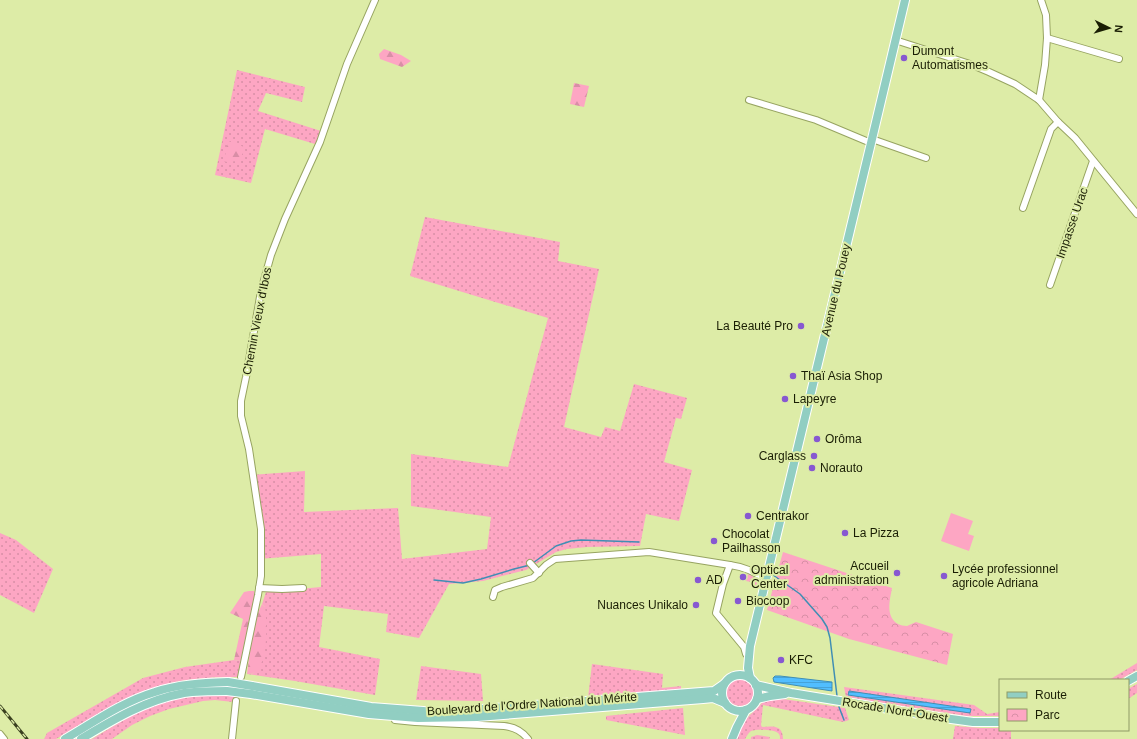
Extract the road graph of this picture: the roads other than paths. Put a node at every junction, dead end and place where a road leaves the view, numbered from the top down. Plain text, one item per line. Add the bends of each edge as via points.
1 (375, 0) edge
2 (905, 0) edge
3 (1041, 0) edge
4 (1047, 38) junction
5 (895, 40) junction
6 (1119, 59) dead end
7 (749, 100) dead end
8 (1039, 100) junction
9 (1058, 122) junction
10 (872, 141) junction
11 (926, 158) dead end
12 (1093, 161) junction
13 (1023, 208) dead end
14 (1137, 214) edge
15 (1050, 285) dead end
16 (531, 564) dead end
17 (730, 565) junction
18 (539, 573) junction
19 (766, 579) junction
20 (259, 588) junction
21 (303, 588) dead end
22 (493, 597) dead end
23 (748, 650) junction
24 (736, 675) junction
25 (241, 677) dead end
26 (750, 678) junction
27 (724, 684) junction
28 (756, 685) junction
29 (252, 690) junction
30 (791, 694) junction
31 (757, 699) junction
32 (236, 701) dead end
33 (725, 703) junction
34 (733, 710) junction
35 (746, 710) junction
36 (370, 714) junction
37 (999, 722) edge
38 (737, 727) junction
39 (0, 734) edge
40 (68, 737) edge
41 (4, 739) edge
42 (81, 739) edge
43 (232, 739) edge
44 (528, 739) edge
45 (732, 739) edge

1 - 20 street, Chemin Vieux d'Ibos via 347,64 320,142 271,255 262,291 241,401 241,416 249,449 261,529
2 - 5 main road, Avenue du Pouey
3 - 4 street via 1046,15
4 - 6 street
4 - 8 street
5 - 8 street via 970,64 1015,84
5 - 10 main road, Avenue du Pouey
7 - 10 street via 816,120
8 - 9 street
9 - 12 street
9 - 13 street via 1051,129
10 - 11 street
10 - 19 main road, Avenue du Pouey
12 - 14 street
12 - 15 street, Impasse Urac
16 - 18 street
17 - 18 street via 649,552 555,559
17 - 19 street via 753,571
17 - 23 street via 716,613
18 - 22 street via 533,578 495,590
19 - 23 main road, Avenue du Pouey
20 - 21 street
20 - 25 street, Chemin Vieux d'Ibos
23 - 24 main road
23 - 26 main road
24 - 26 main road
24 - 27 main road
26 - 28 main road
27 - 29 main road, Boulevard de l'Ordre National du Mérite via 714,691 436,712 371,707
27 - 33 main road via 722,693
28 - 30 main road, Rocade Nord-Ouest
28 - 31 main road
29 - 36 main road, Boulevard de l'Ordre National du Mérite
29 - 40 main road, Boulevard de l'Ordre National du Mérite, bridge via 228,682 196,683 155,692 128,703
29 - 42 main road, Boulevard de l'Ordre National du Mérite, bridge via 185,693 152,701
30 - 31 main road, Rocade Nord-Ouest
30 - 37 main road, Rocade Nord-Ouest via 973,722
31 - 35 main road
32 - 43 street
33 - 34 main road
33 - 36 main road, Boulevard de l'Ordre National du Mérite via 714,698 448,718
34 - 35 main road
34 - 38 main road
35 - 38 main road
36 - 44 street via 415,722 508,726 522,732
38 - 45 main road
39 - 41 street

